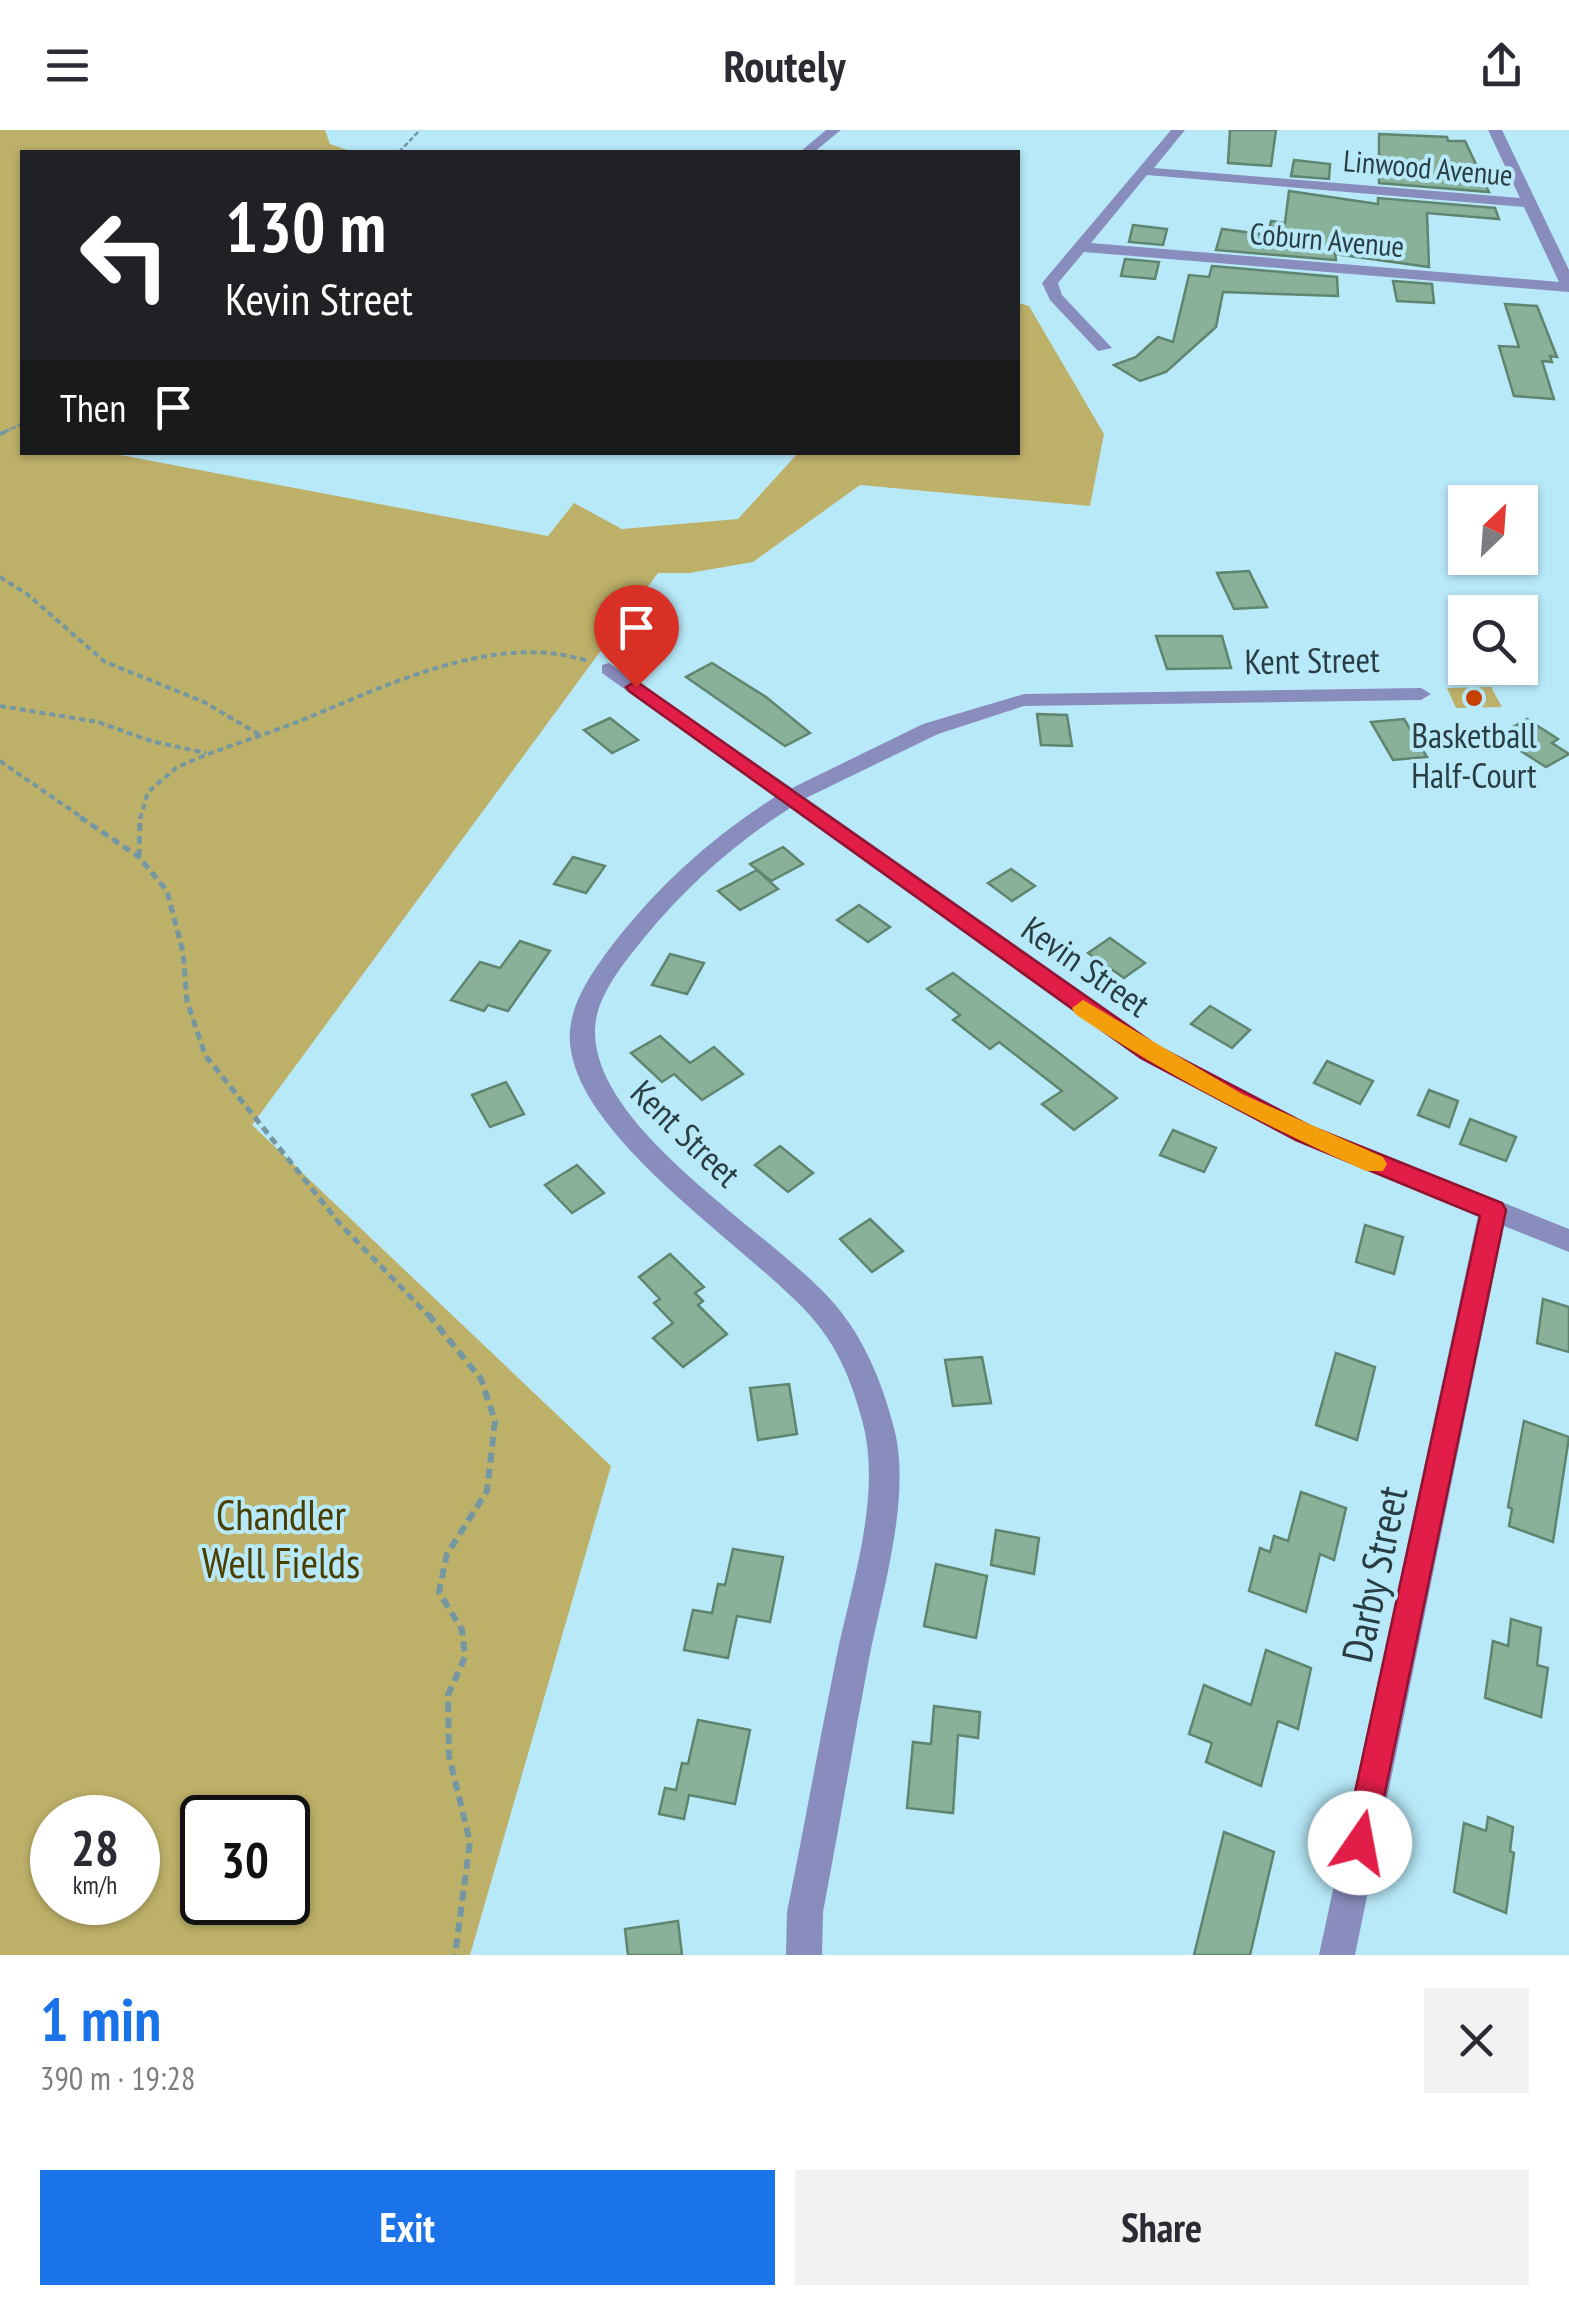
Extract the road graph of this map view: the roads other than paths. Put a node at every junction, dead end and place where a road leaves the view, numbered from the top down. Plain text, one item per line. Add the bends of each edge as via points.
1 (834, 130) edge
2 (1178, 130) edge
3 (1495, 130) edge
4 (809, 150) edge
5 (1144, 171) junction
6 (1527, 202) junction
7 (1081, 247) junction
8 (1569, 286) edge
9 (1104, 348) dead end
10 (609, 669) road end
11 (1421, 694) dead end
12 (792, 798) junction
13 (1494, 1210) junction
14 (1569, 1241) edge
15 (804, 1955) edge
16 (1337, 1955) edge

1 - 4 street
2 - 5 street
3 - 6 street
5 - 6 street, Linwood Avenue
5 - 7 street
6 - 8 street
7 - 8 street, Coburn Avenue
7 - 9 street via 1050,284
10 - 12 street, Kevin Street
11 - 12 street, Kent Street via 1024,700 928,728
12 - 13 street, Kevin Street via 1149,1052 1304,1134
12 - 15 street, Kent Street via 682,877 624,948 591,998 581,1030 585,1065 606,1107 818,1304 852,1349 870,1395 884,1455 876,1536 805,1912
13 - 14 street, Kevin Street
13 - 16 street, Darby Street

